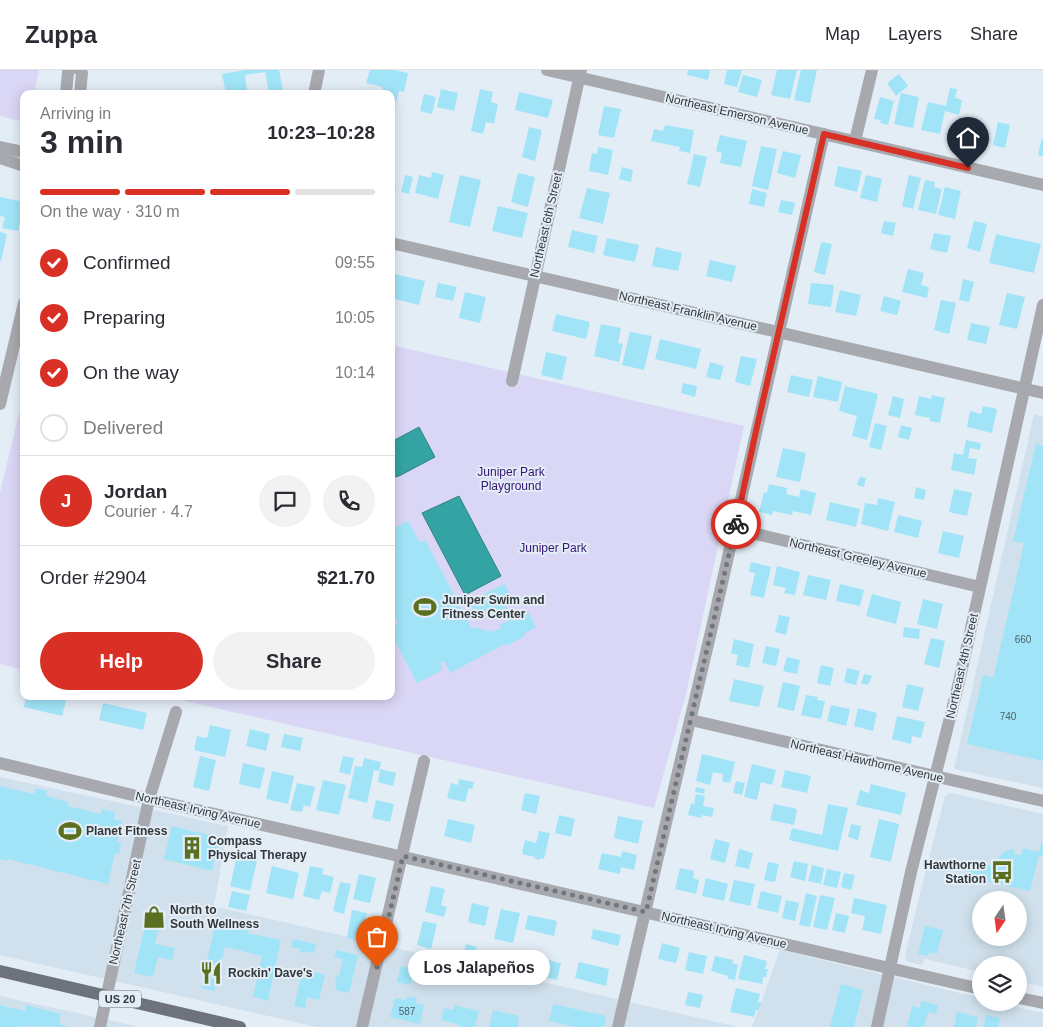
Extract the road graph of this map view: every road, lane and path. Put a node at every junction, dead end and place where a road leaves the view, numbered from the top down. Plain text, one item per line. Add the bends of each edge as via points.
1 (70, 70) edge
2 (80, 70) edge
3 (319, 70) edge
4 (547, 70) edge
5 (872, 70) edge
6 (580, 74) edge
7 (66, 90) edge
8 (80, 90) edge
9 (315, 90) edge
10 (824, 134) junction
11 (855, 141) junction
12 (0, 147) edge
13 (20, 151) edge
14 (0, 158) edge
15 (20, 165) edge
16 (1043, 185) edge
17 (395, 244) edge
18 (535, 276) junction
19 (1043, 305) edge
20 (20, 320) edge
21 (778, 332) junction
22 (512, 380) dead end
23 (1024, 389) junction
24 (1043, 393) edge
25 (0, 404) edge
26 (735, 529) junction
27 (980, 587) junction
28 (176, 712) dead end
29 (691, 720) junction
30 (424, 761) dead end
31 (0, 763) edge
32 (936, 777) junction
33 (149, 799) junction
34 (1043, 801) edge
35 (403, 856) junction
36 (646, 912) junction
37 (891, 968) junction
38 (0, 972) edge
39 (972, 987) edge
40 (107, 996) junction
41 (1027, 1000) edge
42 (1043, 1003) edge
43 (100, 1027) edge
44 (240, 1027) edge
45 (362, 1027) edge
46 (618, 1027) edge
47 (877, 1027) edge

1 - 7 street
2 - 8 street
3 - 9 street
4 - 6 street, Northeast Emerson Avenue
5 - 11 street
6 - 10 street, Northeast Emerson Avenue
6 - 18 street, Northeast 6th Street
10 - 11 street, Northeast Emerson Avenue
10 - 21 street
11 - 16 street, Northeast Emerson Avenue
12 - 13 street
14 - 15 street
17 - 18 street, Northeast Franklin Avenue
18 - 21 street, Northeast Franklin Avenue
18 - 22 street, Northeast 6th Street
19 - 23 street, Northeast 4th Street
20 - 25 street
21 - 23 street, Northeast Franklin Avenue
21 - 26 street
23 - 24 street, Northeast Franklin Avenue
23 - 27 street, Northeast 4th Street
26 - 27 street, Northeast Greeley Avenue
26 - 29 street
27 - 32 street, Northeast 4th Street
28 - 33 street, Northeast 7th Street
29 - 32 street, Northeast Hawthorne Avenue
29 - 36 street
30 - 35 street
31 - 33 street, Northeast Irving Avenue
32 - 34 street, Northeast Hawthorne Avenue
32 - 37 street, Northeast 4th Street
33 - 35 street, Northeast Irving Avenue
33 - 40 street, Northeast 7th Street
35 - 36 street, Northeast Irving Avenue
35 - 45 street
36 - 37 street, Northeast Irving Avenue
36 - 46 street
37 - 39 street, Northeast Irving Avenue
37 - 47 street, Northeast 4th Street
38 - 40 main road, US 20
40 - 43 street, Northeast 7th Street
40 - 44 main road, US 20
41 - 42 street

